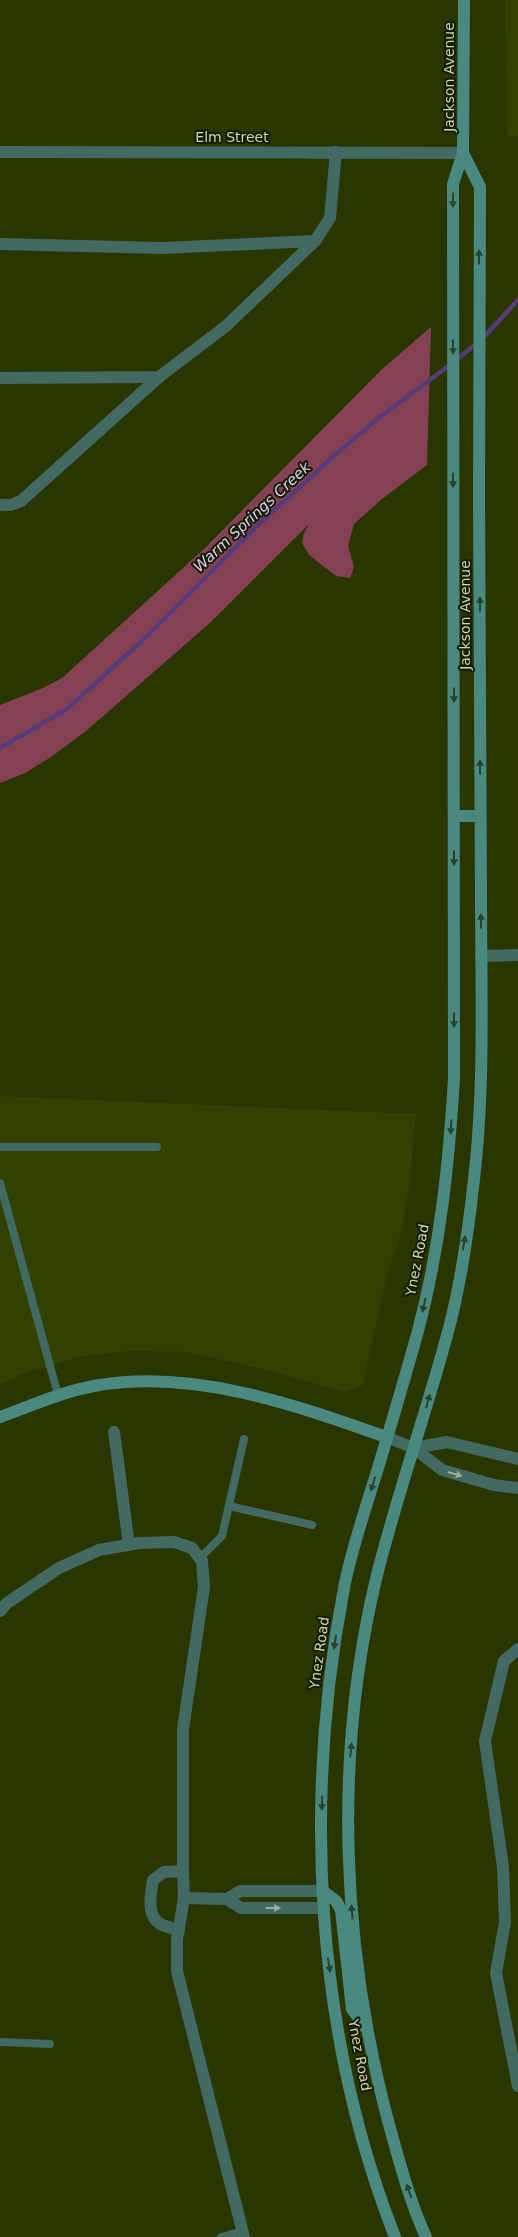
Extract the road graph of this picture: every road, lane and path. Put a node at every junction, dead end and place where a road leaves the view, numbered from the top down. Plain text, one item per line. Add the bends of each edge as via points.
1 (464, 0) edge
2 (0, 152) edge
3 (336, 152) junction
4 (464, 153) junction
5 (314, 241) junction
6 (0, 244) edge
7 (159, 377) junction
8 (0, 378) edge
9 (6, 505) edge
10 (0, 517) edge
11 (454, 816) junction
12 (480, 816) junction
13 (518, 955) edge
14 (481, 956) junction
15 (454, 1078) joint
16 (480, 1080) joint
17 (0, 1147) edge
18 (157, 1147) dead end
19 (0, 1183) edge
20 (58, 1395) junction
21 (0, 1417) edge
22 (114, 1432) dead end
23 (386, 1437) junction
24 (244, 1440) dead end
25 (414, 1448) junction
26 (518, 1459) edge
27 (518, 1488) edge
28 (229, 1506) junction
29 (312, 1525) dead end
30 (129, 1545) junction
31 (200, 1558) junction
32 (0, 1611) edge
33 (518, 1649) edge
34 (183, 1871) junction
35 (323, 1891) junction
36 (184, 1898) junction
37 (227, 1900) junction
38 (324, 1908) junction
39 (518, 1921) edge
40 (505, 1922) junction
41 (179, 1930) junction
42 (368, 2030) junction
43 (0, 2042) edge
44 (50, 2044) dead end
45 (518, 2086) edge
46 (244, 2234) edge
47 (221, 2237) edge
48 (396, 2237) edge
49 (426, 2237) edge

1 - 4 main road, Jackson Avenue
2 - 3 street, Elm Street
3 - 4 street, Elm Street
3 - 5 street via 330,218
4 -> 11 main road, Jackson Avenue via 453,184
12 -> 4 main road, Jackson Avenue via 480,186
5 - 6 street via 162,248
5 - 7 street via 226,326
7 - 8 street
7 - 9 street via 21,502
9 - 10 street
11 - 12 main road
11 -> 15 main road, Jackson Avenue
14 -> 12 main road, Jackson Avenue
13 - 14 street
14 - 16 main road, Jackson Avenue
15 -> 23 main road, Ynez Road via 450,1149 435,1257
25 -> 16 main road, Ynez Road via 450,1326 458,1284 474,1178
17 - 18 lane
19 - 20 lane
20 - 21 main road
20 - 23 main road via 94,1386 144,1381 182,1384 270,1399
22 - 30 street
23 - 25 street
23 -> 35 main road, Ynez Road via 345,1586 330,1676 323,1755
24 - 28 lane
25 - 26 street via 447,1442
25 -> 27 street via 442,1470 494,1485
42 -> 25 main road, Ynez Road via 350,1894 347,1838 350,1766 359,1667 376,1578
28 - 29 lane
28 - 31 lane via 222,1536
30 - 31 street via 174,1542 192,1548
30 - 32 street via 99,1550 59,1568
31 - 34 street via 204,1587 183,1729
33 - 40 street via 504,1661 485,1741 503,1867
34 - 36 street
34 - 41 street via 164,1872 153,1880 151,1891 152,1914 159,1923
35 - 37 street via 240,1891
35 - 38 main road, Ynez Road
35 - 42 main road via 336,1901 341,1910 352,2009
36 - 37 street
36 - 41 street
37 -> 38 street via 241,1908
38 -> 48 main road, Ynez Road via 342,2050 355,2109
39 - 40 street
40 - 45 street via 496,1973
41 - 46 street via 177,1971
49 -> 42 main road, Ynez Road via 394,2143 377,2081
43 - 44 lane
46 - 47 lane

